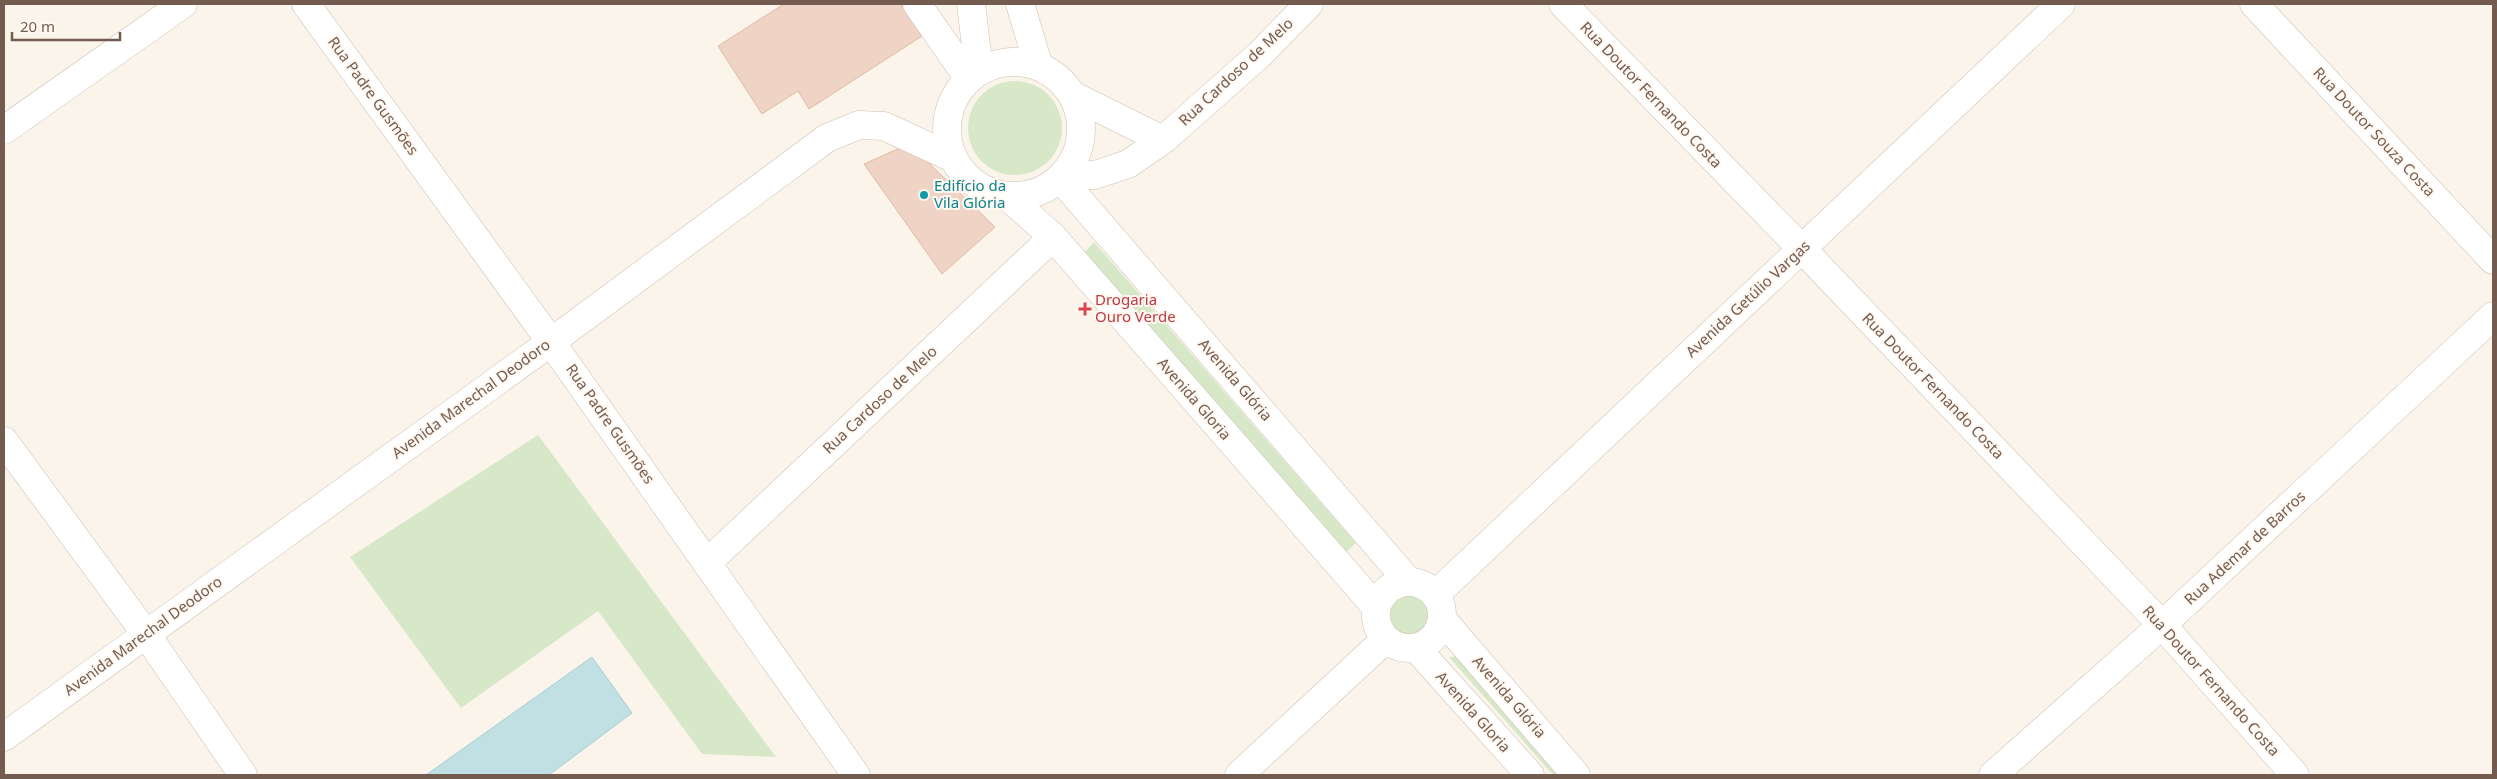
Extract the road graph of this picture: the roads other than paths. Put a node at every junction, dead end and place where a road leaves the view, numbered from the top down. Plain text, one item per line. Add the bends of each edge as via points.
1 (183, 4) edge
2 (306, 4) edge
3 (917, 4) edge
4 (971, 4) edge
5 (1020, 4) edge
6 (1309, 4) edge
7 (1563, 4) edge
8 (2061, 4) edge
9 (2254, 4) edge
10 (1040, 67) junction
11 (974, 75) junction
12 (1072, 95) junction
13 (4, 130) edge
14 (1163, 140) junction
15 (953, 158) junction
16 (1061, 177) junction
17 (1007, 196) junction
18 (1053, 237) junction
19 (1802, 249) junction
20 (2493, 260) edge
21 (2493, 316) edge
22 (552, 342) junction
23 (4, 441) edge
24 (707, 563) junction
25 (1408, 582) junction
26 (1376, 607) junction
27 (1438, 607) junction
28 (2162, 625) junction
29 (146, 634) junction
30 (1386, 639) junction
31 (1416, 648) junction
32 (4, 737) edge
33 (243, 775) edge
34 (856, 775) edge
35 (1238, 775) edge
36 (1530, 775) edge
37 (1576, 775) edge
38 (1993, 775) edge
39 (2296, 775) edge

1 - 13 street
2 - 22 street, Rua Padre Gusmões
3 - 11 street
4 - 11 street
5 - 10 street
6 - 14 street, Rua Cardoso de Melo via 1259,55
7 - 19 street, Rua Doutor Fernando Costa
8 - 19 street, Avenida Getúlio Vargas
9 - 20 street, Rua Doutor Souza Costa
10 - 11 street via 1019,62 999,64
10 - 12 street via 1058,78
11 - 15 street via 956,94 948,112 947,135
12 - 14 street
12 - 16 street via 1080,115 1080,137 1075,158
14 - 16 street, Rua Cardoso de Melo via 1128,164 1094,175
15 - 17 street via 966,176 985,189
15 - 22 street, Avenida Marechal Deodoro via 884,126 859,125 827,138
16 - 17 street via 1044,189 1026,195
16 - 25 street, Avenida Glória
17 - 18 street, Avenida Gloria
18 - 24 street, Rua Cardoso de Melo
18 - 26 street, Avenida Gloria
19 - 27 street, Avenida Getúlio Vargas
19 - 28 street, Rua Doutor Fernando Costa
21 - 28 street, Rua Ademar de Barros
22 - 24 street, Rua Padre Gusmões
22 - 29 street, Avenida Marechal Deodoro
23 - 29 street
24 - 34 street, Rua Padre Gusmões
25 - 26 street via 1395,585 1383,594
25 - 27 street via 1423,586
26 - 30 street via 1377,624
27 - 31 street via 1438,632 1429,642
27 - 37 street, Avenida Glória
28 - 38 street, Rua Ademar de Barros
28 - 39 street, Rua Doutor Fernando Costa
29 - 32 street, Avenida Marechal Deodoro
29 - 33 street
30 - 31 street via 1400,647
30 - 35 street
31 - 36 street, Avenida Gloria

